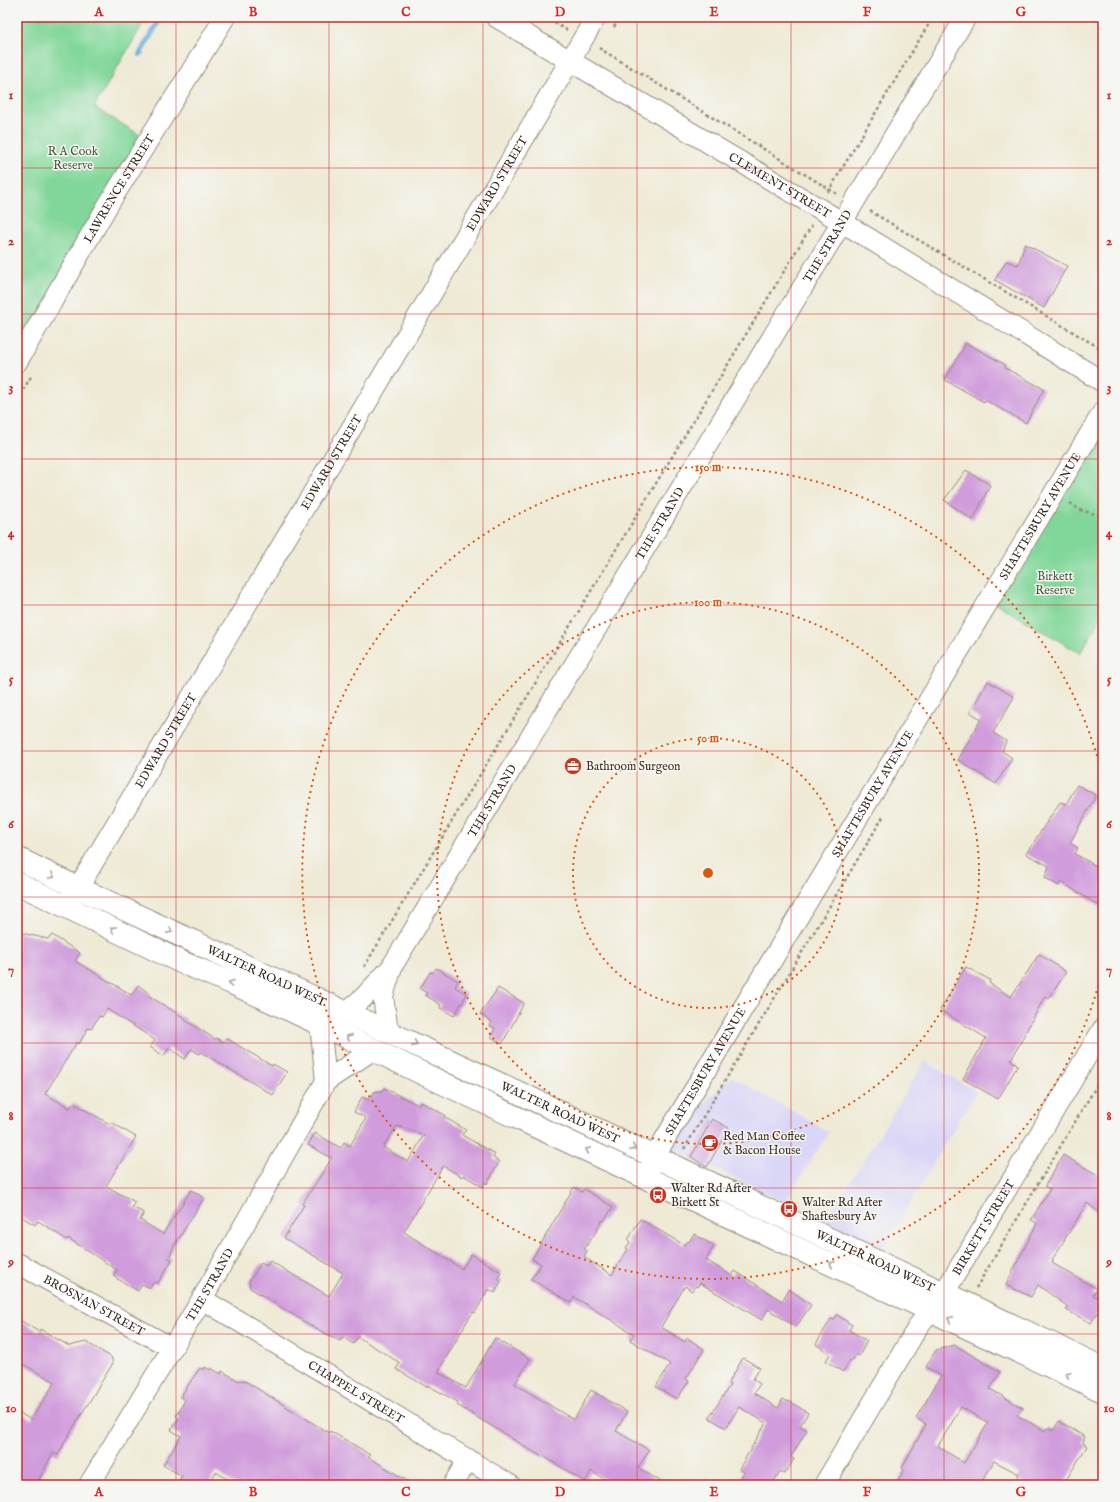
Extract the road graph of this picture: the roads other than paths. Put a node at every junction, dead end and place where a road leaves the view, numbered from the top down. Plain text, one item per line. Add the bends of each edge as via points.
1 (224, 17) edge
2 (496, 17) edge
3 (596, 17) edge
4 (966, 17) edge
5 (570, 62) junction
6 (842, 222) junction
7 (17, 362) edge
8 (1103, 382) edge
9 (1103, 412) edge
10 (17, 858) edge
11 (17, 883) edge
12 (76, 887) junction
13 (67, 907) junction
14 (391, 968) junction
15 (345, 1013) junction
16 (320, 1024) junction
17 (1103, 1029) edge
18 (388, 1032) junction
19 (374, 1049) junction
20 (326, 1081) junction
21 (650, 1167) junction
22 (17, 1264) edge
23 (944, 1293) junction
24 (202, 1299) junction
25 (930, 1310) junction
26 (172, 1348) junction
27 (1103, 1368) edge
28 (1103, 1391) edge
29 (468, 1460) junction
30 (89, 1485) edge
31 (453, 1485) edge
32 (510, 1485) edge
33 (824, 1485) edge

1 - 7 street, LAWRENCE STREET via 108,205
2 - 5 street, CLEMENT STREET
3 - 5 street, EDWARD STREET
4 - 6 street, THE STRAND
5 - 6 street, CLEMENT STREET
5 - 12 street, EDWARD STREET via 84,878
6 - 8 street, CLEMENT STREET
6 - 14 street, THE STRAND
9 - 21 street, SHAFTESBURY AVENUE via 741,1011
10 -> 12 main road, WALTER ROAD WEST
11 - 13 main road, WALTER ROAD WEST
12 - 13 street, EDWARD STREET
12 -> 15 main road, WALTER ROAD WEST
16 -> 13 main road, WALTER ROAD WEST via 181,962
14 - 15 street, THE STRAND
14 - 18 street, THE STRAND via 383,996
15 - 18 main road, WALTER ROAD WEST
19 -> 16 main road, WALTER ROAD WEST
16 - 20 street
17 - 23 street, BIRKETT STREET
18 -> 21 main road, WALTER ROAD WEST
19 - 20 street, THE STRAND
21 -> 19 main road, WALTER ROAD WEST via 434,1079
20 - 24 street, THE STRAND
21 - 23 main road, WALTER ROAD WEST
25 -> 21 main road, WALTER ROAD WEST
22 - 26 street, BROSNAN STREET
23 - 25 street, BIRKETT STREET
23 - 27 main road, WALTER ROAD WEST
24 - 26 street, THE STRAND
24 - 29 street, CHAPPEL STREET
28 -> 25 main road, WALTER ROAD WEST
25 - 33 street, BIRKETT STREET
26 - 30 street, THE STRAND
29 - 31 street
29 - 32 street, CHAPPEL STREET

